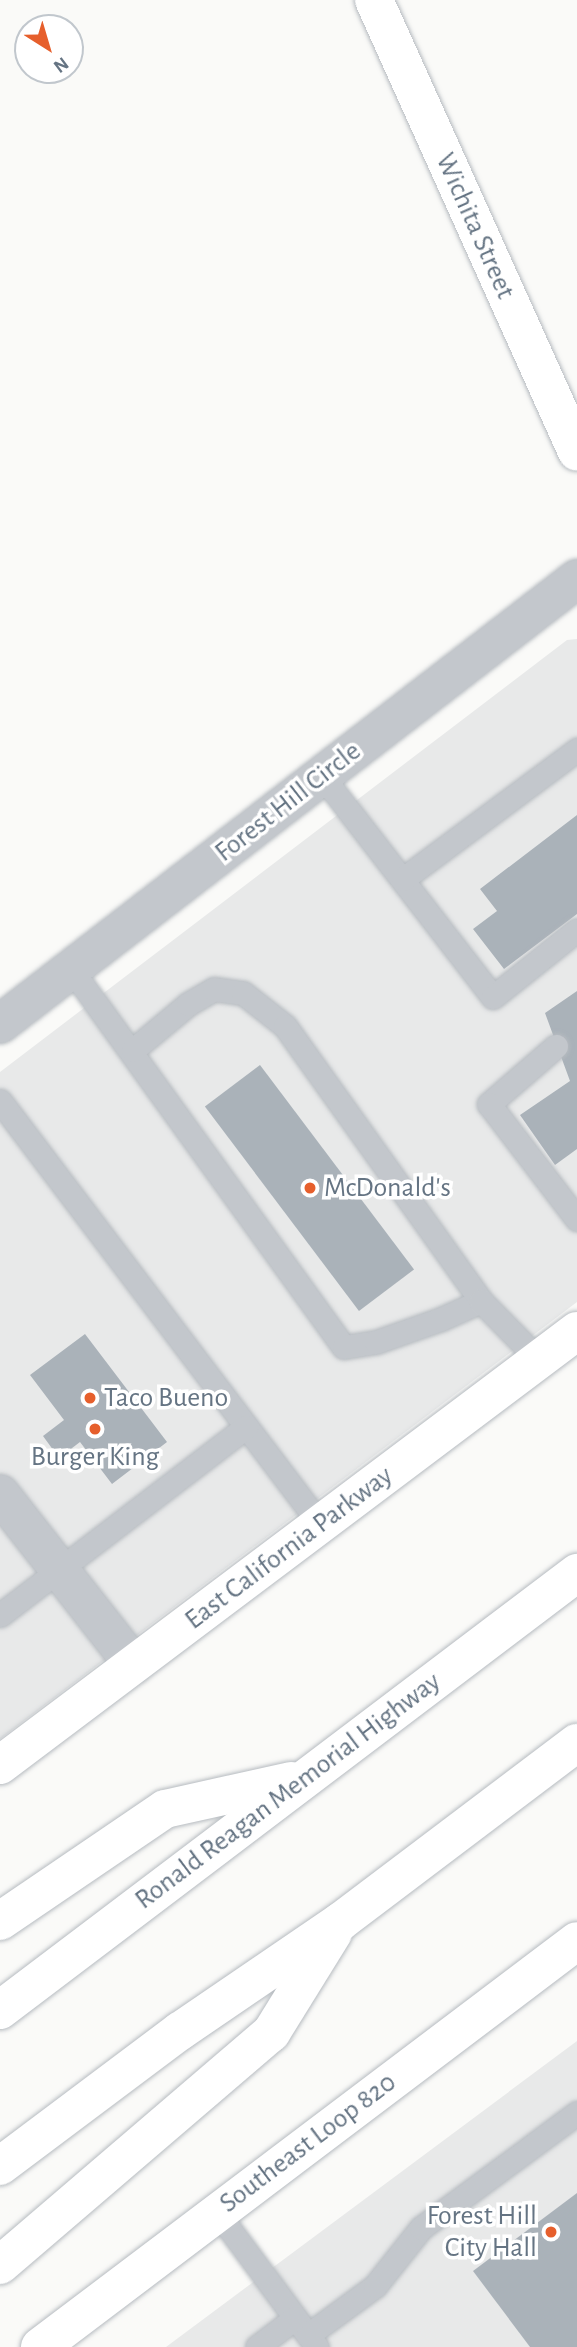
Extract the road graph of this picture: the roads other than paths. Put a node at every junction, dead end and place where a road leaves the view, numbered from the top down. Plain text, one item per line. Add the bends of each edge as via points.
1 (374, 0) edge
2 (577, 452) edge
3 (577, 579) edge
4 (577, 750) edge
5 (322, 776) junction
6 (403, 879) junction
7 (577, 930) edge
8 (71, 969) junction
9 (0, 1024) edge
10 (556, 1045) dead end
11 (133, 1050) junction
12 (0, 1101) edge
13 (577, 1219) edge
14 (481, 1301) junction
15 (577, 1331) edge
16 (539, 1360) junction
17 (246, 1427) junction
18 (0, 1494) edge
19 (320, 1524) junction
20 (59, 1569) junction
21 (577, 1573) edge
22 (0, 1615) edge
23 (134, 1665) junction
24 (577, 1743) edge
25 (0, 1765) edge
26 (303, 1778) junction
27 (0, 1921) edge
28 (340, 1922) junction
29 (577, 1941) edge
30 (0, 2010) edge
31 (577, 2113) edge
32 (0, 2166) edge
33 (217, 2212) junction
34 (0, 2265) edge
35 (306, 2333) edge
36 (40, 2347) edge
37 (257, 2347) edge

1 - 2 main road, Wichita Street
3 - 5 street, Forest Hill Circle
4 - 6 lane
5 - 6 lane
5 - 8 street, Forest Hill Circle
6 - 7 lane via 493,997
8 - 9 street, Forest Hill Circle
8 - 11 lane
10 - 13 lane via 489,1104
11 - 14 lane via 344,1347 376,1342
11 - 14 lane via 188,1004 214,989 243,993 285,1026
12 - 17 lane
14 - 16 lane
15 - 16 main road, East California Parkway
16 - 19 main road, East California Parkway
17 - 19 lane
17 - 20 lane
18 - 20 street
19 - 23 main road, East California Parkway
20 - 22 lane
20 - 23 street
21 - 26 main road, Ronald Reagan Memorial Highway
23 - 25 main road, East California Parkway
24 - 28 main road
26 - 27 main road via 165,1809
26 - 30 main road, Ronald Reagan Memorial Highway
28 - 32 main road via 180,2031
28 - 34 main road via 271,2033
29 - 33 main road, Southeast Loop 820
31 - 35 lane via 421,2228 375,2286
33 - 35 lane
33 - 36 main road, Southeast Loop 820
35 - 37 lane

